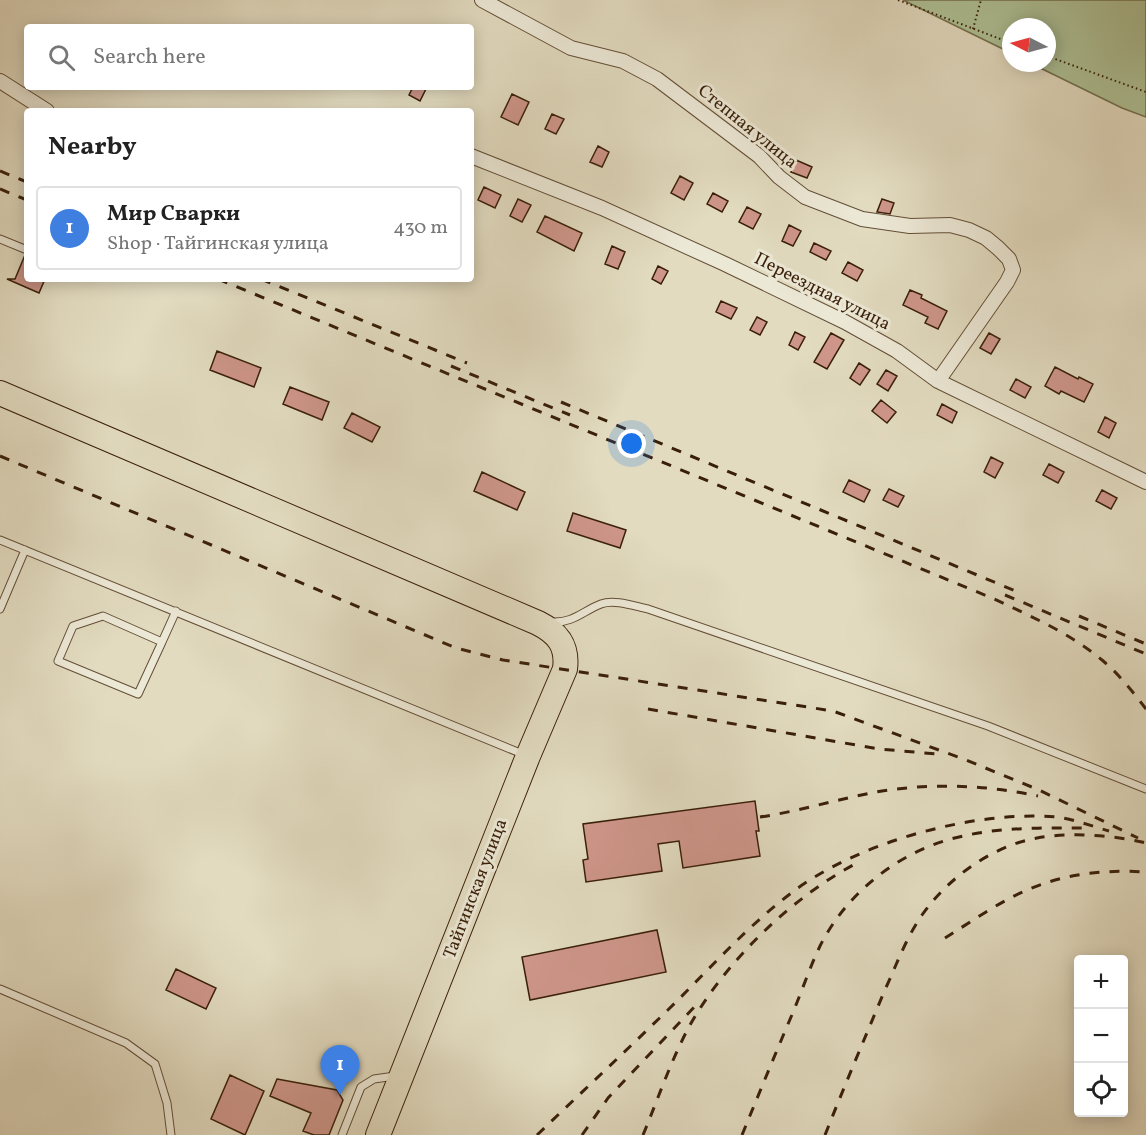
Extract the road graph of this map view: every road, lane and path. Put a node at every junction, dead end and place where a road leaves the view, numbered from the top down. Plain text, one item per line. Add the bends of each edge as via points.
1 (482, 0) edge
2 (898, 0) edge
3 (981, 0) edge
4 (973, 29) junction
5 (1002, 40) edge
6 (1056, 59) edge
7 (0, 81) edge
8 (1146, 92) edge
9 (42, 108) edge
10 (474, 157) edge
11 (0, 238) edge
12 (24, 249) edge
13 (938, 381) junction
14 (0, 393) edge
15 (1146, 482) edge
16 (0, 540) edge
17 (25, 550) junction
18 (0, 609) edge
19 (176, 611) junction
20 (538, 623) junction
21 (162, 642) junction
22 (528, 756) junction
23 (1146, 789) edge
24 (0, 989) edge
25 (403, 1075) junction
26 (171, 1135) edge
27 (342, 1135) edge
28 (378, 1135) edge

1 - 13 street, Степная улица via 571,48 622,61 657,79 759,156 778,177 804,196 862,219 910,226 950,225 969,230 998,248 1013,270
2 - 4 path
3 - 4 path
4 - 5 path
6 - 8 path
7 - 9 street
10 - 13 street, Переездная улица via 602,208 735,268 845,322 897,351
11 - 12 lane
13 - 15 street, Переездная улица
14 - 20 highway
16 - 17 lane
17 - 18 lane
17 - 19 lane
19 - 21 lane
19 - 22 lane
20 - 22 highway, Тайгинская улица via 562,642 566,656 565,669
20 - 23 lane via 570,620 603,603 648,609 988,726
21 - 21 lane via 103,616 74,626 58,661 138,694
22 - 25 highway, Тайгинская улица
24 - 26 lane via 126,1043 156,1064
25 - 27 lane via 374,1079 361,1087
25 - 28 highway, Тайгинская улица

